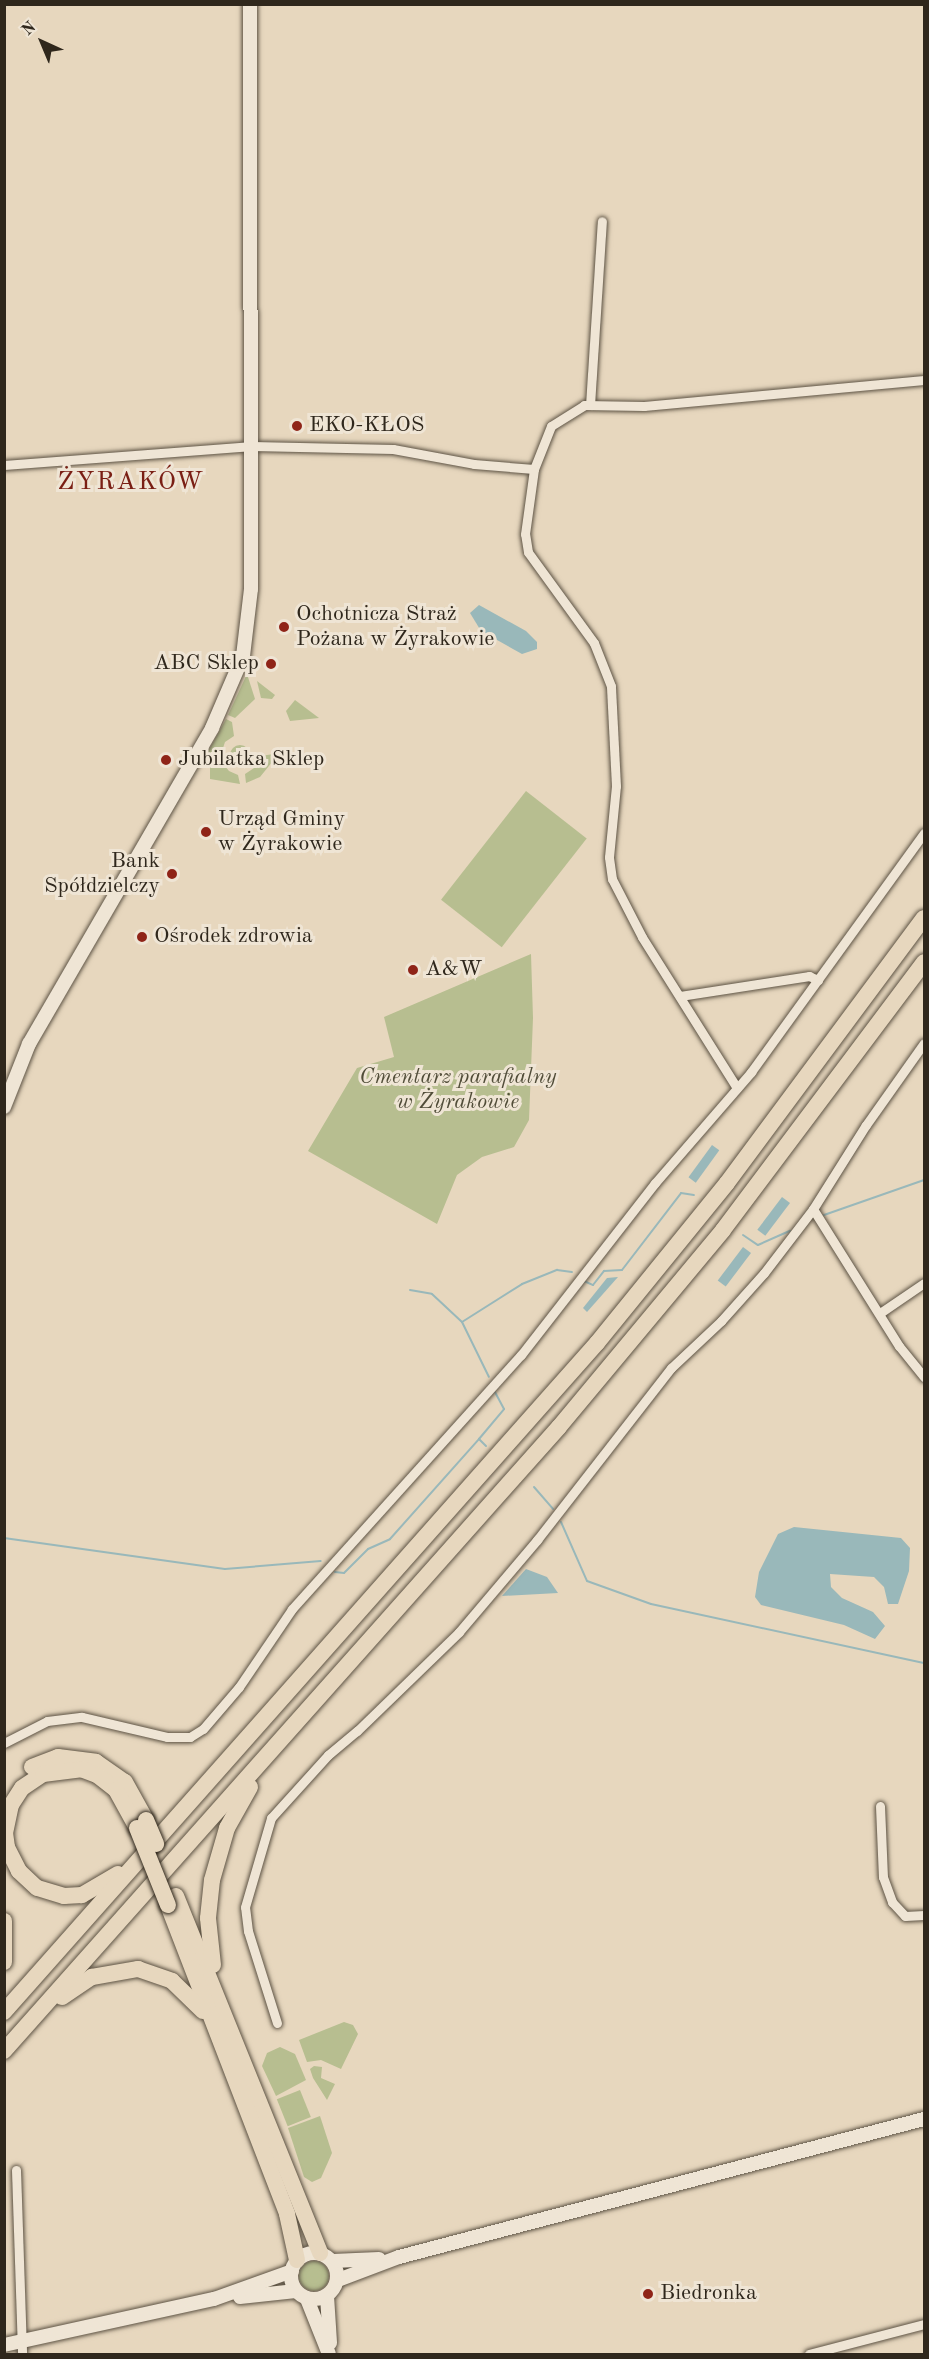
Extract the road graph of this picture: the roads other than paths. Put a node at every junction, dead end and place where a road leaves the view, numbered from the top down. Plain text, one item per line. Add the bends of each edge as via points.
1 (250, 4) edge
2 (602, 221) dead end
3 (924, 380) edge
4 (590, 405) junction
5 (252, 446) junction
6 (4, 465) edge
7 (534, 469) junction
8 (924, 833) edge
9 (924, 918) edge
10 (924, 962) edge
11 (819, 980) junction
12 (680, 996) junction
13 (924, 1043) edge
14 (737, 1088) junction
15 (4, 1107) edge
16 (813, 1209) junction
17 (924, 1283) edge
18 (880, 1313) junction
19 (924, 1377) edge
20 (284, 1738) junction
21 (4, 1743) edge
22 (4, 1794) edge
23 (880, 1806) dead end
24 (142, 1824) junction
25 (162, 1836) junction
26 (172, 1900) junction
27 (924, 1915) edge
28 (4, 1921) edge
29 (4, 1962) edge
30 (221, 2004) junction
31 (4, 2012) edge
32 (277, 2023) dead end
33 (25, 2028) junction
34 (221, 2043) junction
35 (4, 2051) edge
36 (924, 2119) edge
37 (16, 2170) dead end
38 (326, 2257) junction
39 (399, 2257) junction
40 (294, 2265) junction
41 (338, 2280) junction
42 (302, 2295) junction
43 (327, 2296) junction
44 (214, 2299) junction
45 (924, 2324) edge
46 (4, 2345) edge
47 (22, 2348) edge
48 (330, 2355) edge
49 (809, 2355) edge

1 - 5 street
2 - 4 street
3 - 4 street via 645,406
4 - 7 street via 551,426
5 - 6 street
5 - 7 street via 393,449 466,463
5 - 15 street via 251,589 240,666 212,728 28,1044
7 - 12 street via 525,534 528,552 594,643 610,686 616,786 609,857 612,879 642,937
8 - 11 street
9 - 25 highway via 680,1242 546,1402
10 - 20 highway via 700,1260 559,1427
11 - 12 street via 809,976
11 - 14 street
12 - 14 street
13 - 16 street
14 - 21 street via 655,1183 521,1355 292,1609 239,1687 203,1729 190,1737 167,1737 82,1717 47,1721
16 - 18 street
16 - 32 street via 721,1322 671,1368 537,1540 459,1632 327,1755 271,1818 245,1907 248,1931
17 - 18 street
18 - 19 street
20 - 30 highway via 235,1811 216,1861 208,1935
20 - 33 highway
22 - 24 highway via 16,1779 40,1762 68,1756 87,1759 111,1770 125,1782
23 - 27 street via 883,1877 892,1902 905,1916
24 - 25 highway via 110,1784 88,1771 72,1768 43,1773 22,1788 11,1806 5,1833 10,1855 24,1877 45,1892 73,1896 90,1893 109,1881
24 - 26 highway, bridge
25 - 31 highway
26 - 30 highway
26 - 34 highway
28 - 29 highway
30 - 38 highway
33 - 34 highway via 92,1977 138,1969 164,1976 183,1987 206,2015
33 - 35 highway
34 - 40 highway via 287,2214
36 - 39 street
37 - 47 street
38 - 39 street
38 - 40 street via 308,2253
38 - 41 street
39 - 41 street
40 - 42 street
40 - 44 street
41 - 43 street
42 - 43 street
42 - 44 street
42 - 48 street
43 - 48 street
44 - 47 street
45 - 49 street
46 - 47 street

